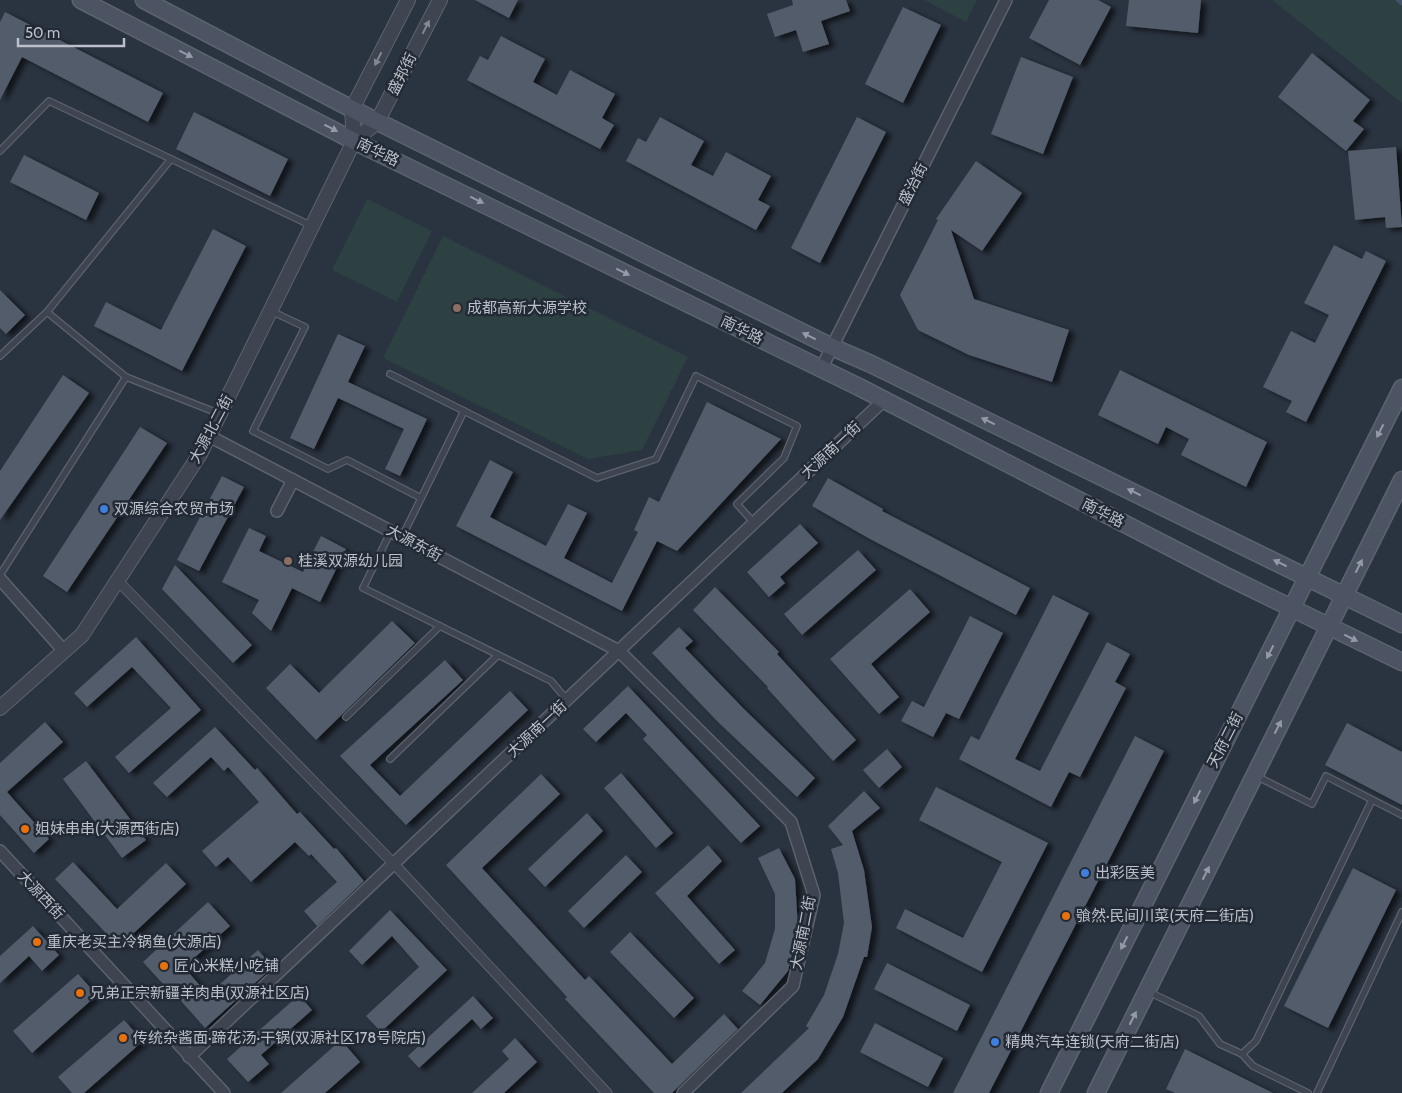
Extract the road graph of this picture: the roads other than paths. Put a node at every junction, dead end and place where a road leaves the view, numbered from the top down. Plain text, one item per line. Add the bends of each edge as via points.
1 (81, 0) edge
2 (144, 0) edge
3 (408, 0) edge
4 (440, 0) edge
5 (1006, 0) edge
6 (352, 109) junction
7 (377, 122) junction
8 (354, 141) junction
9 (0, 151) edge
10 (171, 159) junction
11 (312, 226) junction
12 (271, 311) junction
13 (47, 312) junction
14 (832, 347) junction
15 (0, 356) edge
16 (821, 369) junction
17 (390, 374) dead end
18 (126, 378) junction
19 (1402, 388) edge
20 (884, 400) junction
21 (464, 411) junction
22 (220, 414) junction
23 (209, 436) junction
24 (293, 480) junction
25 (1402, 480) edge
26 (421, 498) junction
27 (277, 512) dead end
28 (754, 524) junction
29 (397, 534) junction
30 (1308, 576) junction
31 (0, 577) edge
32 (118, 581) junction
33 (1345, 594) junction
34 (1291, 609) junction
35 (1402, 624) edge
36 (440, 626) junction
37 (1329, 627) junction
38 (64, 651) junction
39 (619, 651) junction
40 (498, 655) junction
41 (1402, 662) edge
42 (567, 700) junction
43 (0, 708) edge
44 (346, 717) dead end
45 (390, 759) dead end
46 (1255, 775) junction
47 (1372, 800) junction
48 (1402, 815) edge
49 (0, 851) edge
50 (394, 864) junction
51 (1402, 912) edge
52 (1147, 991) junction
53 (1242, 1054) junction
54 (190, 1057) junction
55 (224, 1093) edge
56 (607, 1093) edge
57 (683, 1093) edge
58 (1049, 1093) edge
59 (1096, 1093) edge
60 (1308, 1093) edge
61 (1317, 1093) edge

1 -> 8 main road, 南华路
2 - 6 main road, 南华路
3 -> 6 street, 盛邦街
7 -> 4 street, 盛邦街
5 - 14 street, 盛治街
6 - 7 main road, 南华路
6 - 8 street, 大源北二街
7 - 8 street, 盛邦街
14 -> 7 main road, 南华路
8 - 11 street, 大源北二街
8 -> 16 main road, 南华路
9 - 10 lane via 49,101
10 - 11 lane
10 - 13 lane
11 - 12 street, 大源北二街
12 - 22 street, 大源北二街
12 - 26 lane via 305,327 253,431 328,469 347,460
13 - 15 lane
13 - 18 lane
14 - 16 street, 盛治街
30 -> 14 main road, 南华路
16 - 20 main road, 南华路
17 - 21 lane
18 - 22 lane
18 - 31 lane
19 -> 30 main road, 天府二街
20 - 28 street, 大源南一街
20 - 34 main road, 南华路
21 - 26 lane
21 - 28 lane via 597,478 656,459 696,376 797,426 784,458 737,504
22 - 23 street, 大源北二街
23 - 24 street, 大源东街
23 - 32 street, 大源北二街
24 - 27 street
24 - 29 street, 大源东街
33 -> 25 main road
26 - 29 lane
28 - 39 street, 大源南一街
29 - 36 lane via 362,588
29 - 39 street, 大源东街
30 - 33 main road, 南华路
30 - 34 main road, 天府二街
31 - 38 street
32 - 38 street, 大源北二街 via 82,635
32 - 50 street
33 - 35 main road, 南华路
33 - 37 main road
34 - 37 main road, 南华路
34 -> 58 main road, 天府二街
36 - 40 lane
36 - 44 lane
37 -> 41 main road, 南华路
46 -> 37 main road
38 - 43 street, 大源北二街
39 - 42 street, 大源南一街
39 - 57 street, 大源南二街 via 791,822 814,895 793,986
40 - 42 lane via 550,681
40 - 45 lane
42 - 50 street, 大源南一街
46 - 47 lane via 1312,804 1326,776
52 -> 46 main road
47 - 48 lane
47 - 53 lane via 1256,1041
49 - 54 street, 大源西街
50 - 54 street, 大源南一街
50 - 56 street
51 - 61 lane
52 - 53 lane via 1199,1016 1220,1044
59 -> 52 main road
53 - 60 lane via 1253,1066
54 - 55 street, 大源西街

